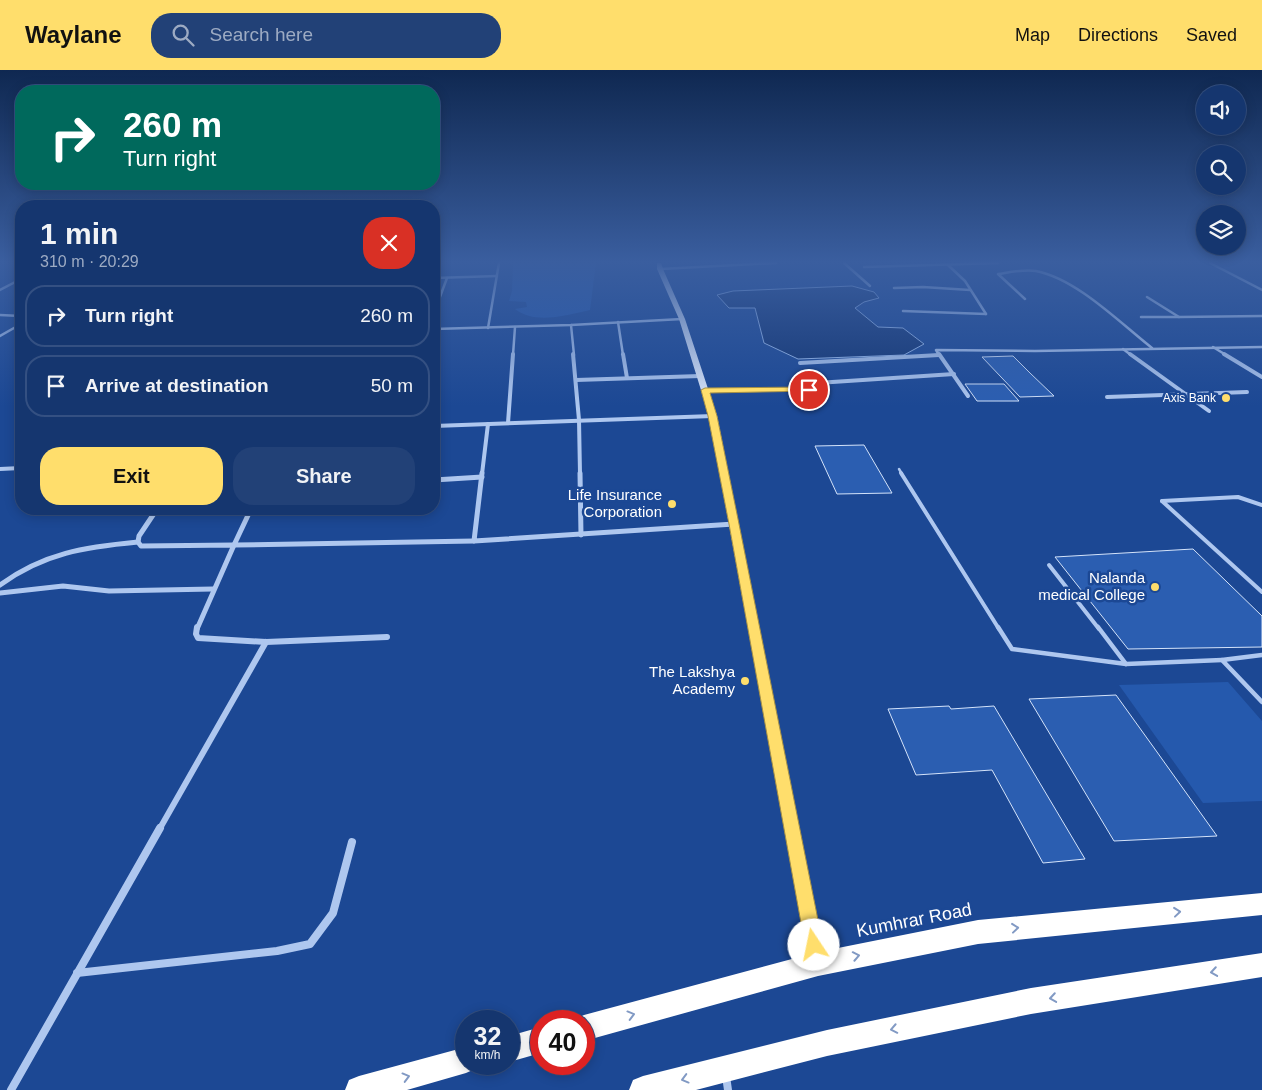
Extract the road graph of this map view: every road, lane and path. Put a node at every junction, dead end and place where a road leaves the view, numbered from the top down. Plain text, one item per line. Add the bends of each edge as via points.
1 (491, 311) edge
2 (679, 311) edge
3 (984, 311) edge
4 (1103, 311) edge
5 (1170, 311) edge
6 (903, 312) dead end
7 (0, 315) edge
8 (15, 316) edge
9 (1179, 316) junction
10 (1262, 316) edge
11 (1141, 317) dead end
12 (682, 319) junction
13 (618, 322) junction
14 (571, 325) junction
15 (15, 327) edge
16 (515, 327) junction
17 (488, 328) junction
18 (440, 329) edge
19 (0, 336) edge
20 (1212, 347) junction
21 (1262, 347) edge
22 (1122, 349) junction
23 (1152, 349) junction
24 (939, 355) junction
25 (800, 362) dead end
26 (954, 374) junction
27 (700, 376) junction
28 (1262, 377) edge
29 (627, 378) junction
30 (576, 380) junction
31 (705, 390) junction
32 (1247, 392) dead end
33 (1186, 395) junction
34 (968, 396) dead end
35 (1107, 397) dead end
36 (1208, 411) dead end
37 (713, 416) junction
38 (579, 420) junction
39 (508, 423) junction
40 (488, 424) junction
41 (440, 426) edge
42 (15, 468) edge
43 (0, 469) edge
44 (899, 469) dead end
45 (482, 478) junction
46 (440, 480) edge
47 (1262, 505) edge
48 (153, 515) edge
49 (248, 515) edge
50 (734, 524) junction
51 (581, 535) junction
52 (474, 541) junction
53 (138, 542) junction
54 (234, 545) junction
55 (1049, 565) dead end
56 (0, 585) edge
57 (213, 589) junction
58 (1262, 592) edge
59 (0, 593) edge
60 (387, 637) dead end
61 (266, 642) junction
62 (1262, 655) edge
63 (1222, 660) junction
64 (1126, 664) junction
65 (1262, 702) edge
66 (352, 842) dead end
67 (1262, 904) edge
68 (818, 964) junction
69 (1262, 964) edge
70 (77, 973) junction
71 (595, 1025) edge
72 (455, 1063) edge
73 (726, 1079) edge
74 (10, 1090) edge
75 (359, 1090) edge
76 (643, 1090) edge

1 - 17 street
2 - 12 street
3 - 6 street via 986,314
4 - 23 street
5 - 9 street
7 - 8 street
9 - 10 street
9 - 11 street
12 - 13 street
12 - 27 street
13 - 14 street
13 - 29 street
14 - 16 street
14 - 30 street
15 - 19 street
16 - 17 street
16 - 39 street
17 - 18 street
20 - 21 street
20 - 23 street
20 - 28 street
22 - 23 street
22 - 24 street via 936,350
22 - 33 street
24 - 25 street
24 - 26 street
26 - 31 street via 818,383 807,390
26 - 34 street
27 - 29 street
27 - 31 street
29 - 30 street
30 - 38 street
31 - 37 street
32 - 33 street
33 - 35 street
33 - 36 street
37 - 38 street
37 - 50 street
38 - 39 street
38 - 51 street
39 - 40 street
40 - 41 street
40 - 45 street
42 - 43 street
44 - 64 lane via 1012,649
45 - 46 street
45 - 52 street
47 - 58 lane via 1238,497 1162,501
48 - 53 street
49 - 54 street
50 - 51 street
50 - 68 street
51 - 52 street
52 - 54 street
53 - 54 street via 148,547
53 - 56 street via 79,548 52,555 15,572
54 - 57 street
55 - 64 lane
57 - 59 street via 109,591 62,586
57 - 61 street via 197,626 198,638
60 - 61 street
61 - 70 street
62 - 63 lane
63 - 64 lane
63 - 65 lane
66 - 70 street via 333,913 310,944 277,952
68 -> 67 highway, Kumhrar Road via 978,932
71 -> 68 highway, Kumhrar Road
69 -> 73 highway via 1031,1001 827,1043
70 - 74 street
75 -> 72 highway
73 -> 76 highway

